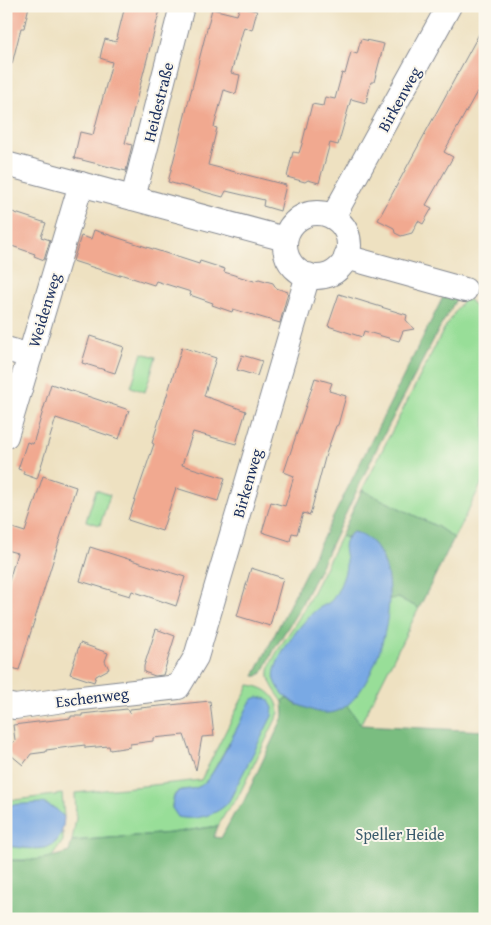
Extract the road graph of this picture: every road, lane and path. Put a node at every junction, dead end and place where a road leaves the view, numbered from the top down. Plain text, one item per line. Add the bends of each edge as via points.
1 (182, 6) edge
2 (449, 6) edge
3 (6, 164) edge
4 (81, 184) junction
5 (133, 198) junction
6 (333, 217) junction
7 (285, 238) junction
8 (346, 257) junction
9 (308, 275) junction
10 (466, 290) dead end
11 (6, 349) edge
12 (30, 356) junction
13 (6, 436) edge
14 (178, 687) joint
15 (6, 704) edge

1 - 5 street, Heidestraße
2 - 6 street, Birkenweg
3 - 4 street
4 - 5 street
4 - 12 street, Weidenweg
5 - 7 street
6 - 7 street via 323,213 303,216 295,221
6 - 8 street via 340,222 348,239
7 - 9 street via 285,248 292,265
8 - 9 street via 341,265 326,275
8 - 10 street
9 - 14 street, Birkenweg via 196,657
11 - 12 street
12 - 13 street, Weidenweg
14 - 15 street, Eschenweg via 14,707

